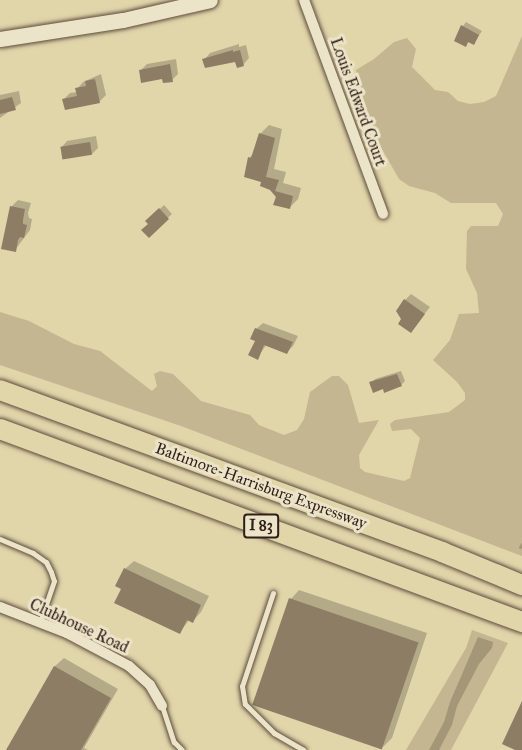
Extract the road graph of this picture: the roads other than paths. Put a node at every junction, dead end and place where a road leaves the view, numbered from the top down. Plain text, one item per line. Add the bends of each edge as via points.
1 (210, 0) edge
2 (304, 0) edge
3 (0, 39) edge
4 (383, 214) dead end
5 (0, 390) edge
6 (0, 429) edge
7 (0, 539) edge
8 (522, 585) edge
9 (273, 593) dead end
10 (0, 607) edge
11 (40, 622) junction
12 (522, 622) edge
13 (162, 706) joint
14 (182, 750) edge
15 (303, 750) edge

1 - 3 street via 123,20
2 - 4 street, Louis Edward Court
5 - 8 highway, Baltimore-Harrisburg Expressway / I 83
6 - 12 highway, I 83
7 - 11 lane via 33,553 46,562 51,572 54,581
9 - 15 lane via 242,686 245,704 274,733
10 - 11 street, Clubhouse Road
11 - 13 street, Clubhouse Road via 129,666 150,685
13 - 14 lane via 174,742

